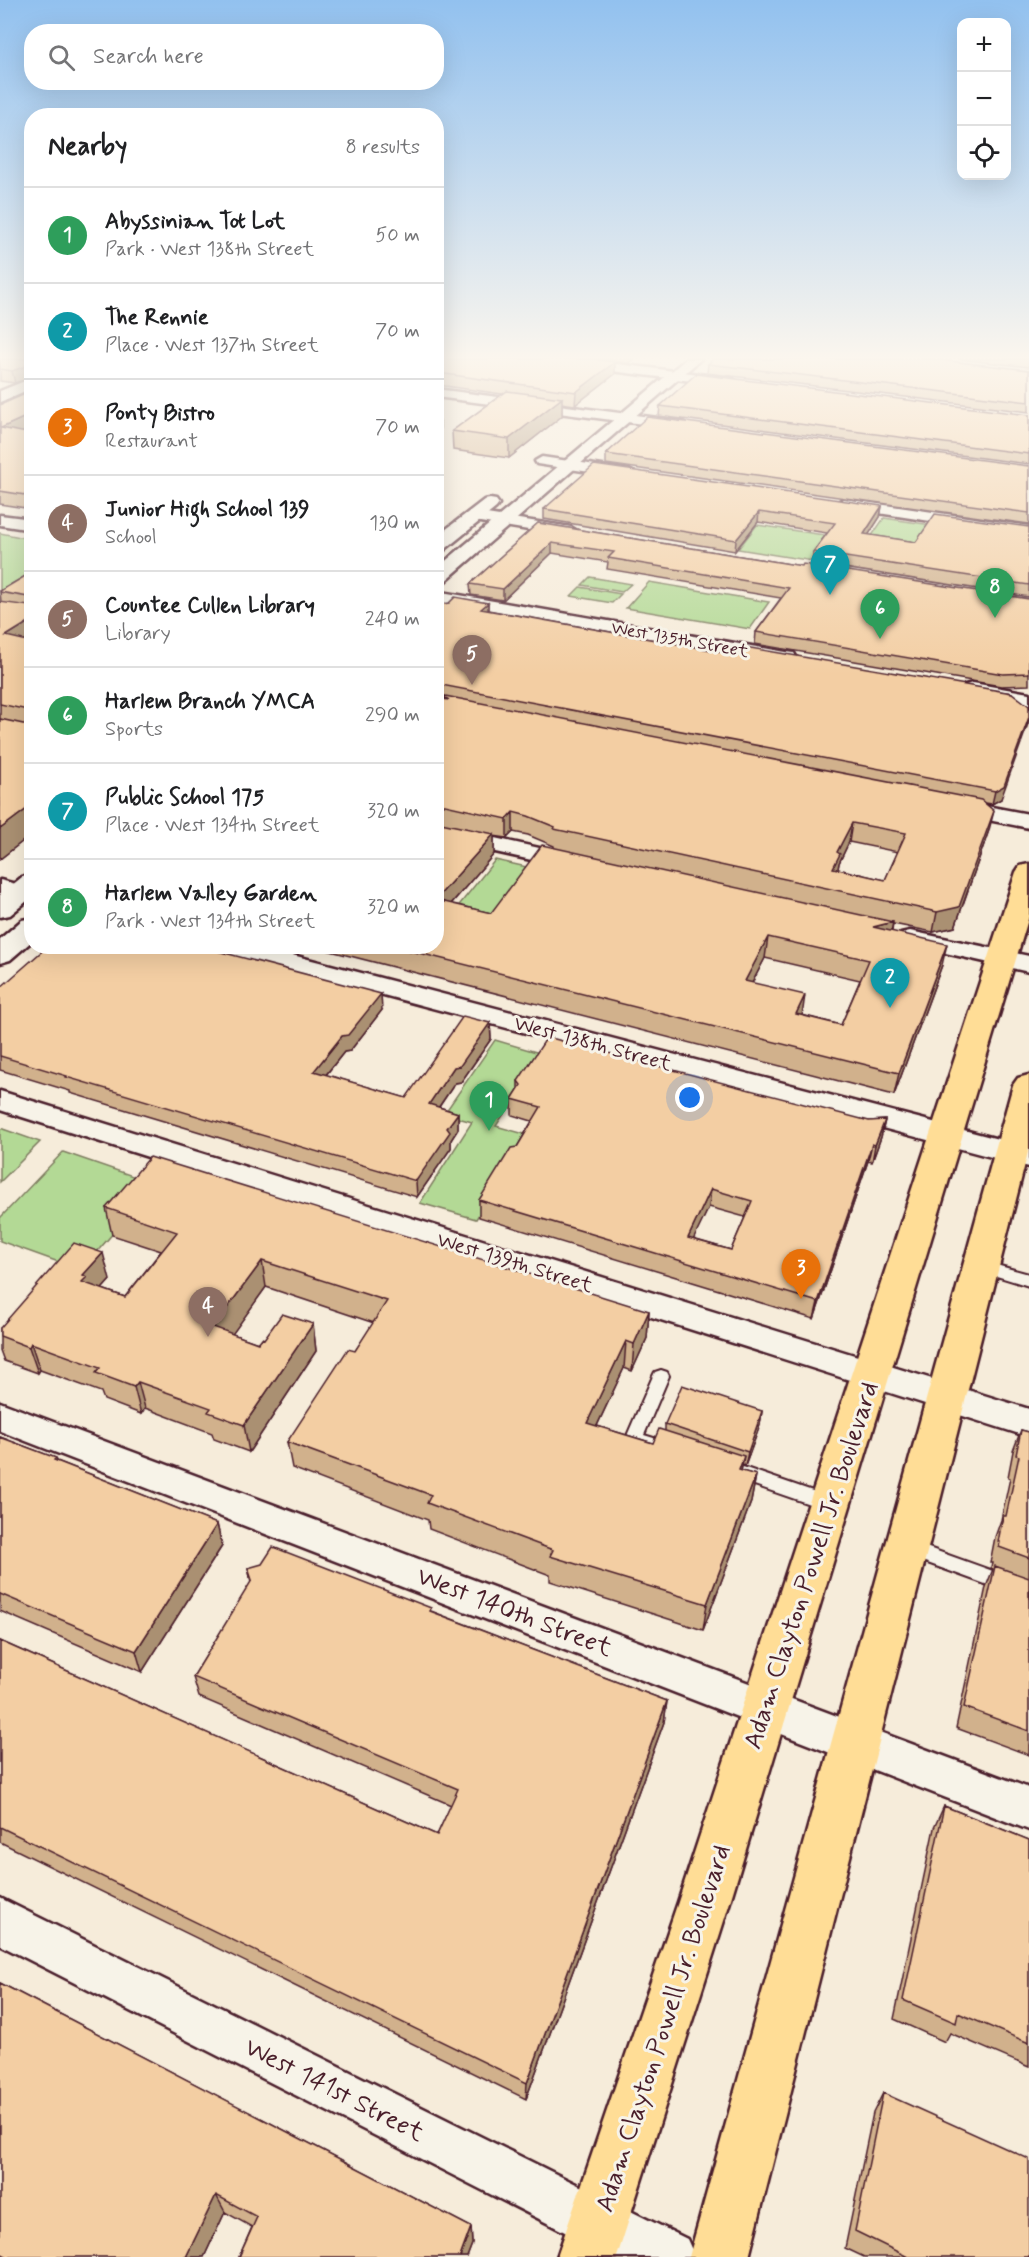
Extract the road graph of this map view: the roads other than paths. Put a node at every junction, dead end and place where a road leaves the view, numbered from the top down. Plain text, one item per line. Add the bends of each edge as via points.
1 (570, 465) junction
2 (536, 466) edge
3 (640, 476) edge
4 (508, 489) dead end
5 (828, 502) edge
6 (474, 517) junction
7 (0, 520) edge
8 (503, 521) junction
9 (24, 524) edge
10 (1029, 531) edge
11 (588, 535) edge
12 (444, 541) edge
13 (444, 572) edge
14 (444, 598) edge
15 (808, 661) edge
16 (947, 686) edge
17 (1029, 700) edge
18 (930, 802) edge
19 (1029, 821) edge
20 (444, 834) edge
21 (599, 868) edge
22 (1029, 872) edge
23 (890, 933) edge
24 (24, 934) edge
25 (0, 954) edge
26 (256, 954) edge
27 (1015, 961) edge
28 (1029, 1085) edge
29 (0, 1100) edge
30 (945, 1135) junction
31 (1020, 1155) edge
32 (982, 1266) junction
33 (1029, 1280) edge
34 (871, 1373) junction
35 (661, 1376) dead end
36 (947, 1397) junction
37 (0, 1416) edge
38 (1029, 1423) edge
39 (668, 1449) edge
40 (723, 1468) edge
41 (830, 1504) junction
42 (906, 1548) junction
43 (1029, 1592) edge
44 (766, 1707) junction
45 (854, 1740) junction
46 (1029, 1809) edge
47 (0, 1921) edge
48 (592, 2239) edge
49 (669, 2257) edge
50 (719, 2257) edge

1 - 2 street
1 - 3 street
1 - 8 main road
4 - 6 main road
5 - 10 street
6 - 8 street
6 - 12 main road
7 - 9 main road
8 - 11 street
8 - 13 main road
14 - 15 main road, West 135th Street
16 - 17 main road
18 - 19 street
20 - 21 street
22 - 27 main road, Adam Clayton Powell Jr. Boulevard
23 - 27 street
24 - 25 main road
26 - 30 street, West 138th Street
27 - 30 main road, Adam Clayton Powell Jr. Boulevard
28 - 31 main road
29 - 34 street, West 139th Street
30 - 31 street, West 138th Street
30 - 34 main road, Adam Clayton Powell Jr. Boulevard
31 - 32 main road
32 - 33 lane
32 - 36 main road
34 - 36 street, West 139th Street
34 - 41 main road, Adam Clayton Powell Jr. Boulevard
35 - 39 lane via 634,1438
36 - 38 street, West 139th Street
36 - 42 main road
37 - 44 street, West 140th Street
40 - 41 lane
41 - 44 main road, Adam Clayton Powell Jr. Boulevard
42 - 43 lane
42 - 45 main road
44 - 45 street, West 140th Street
44 - 48 main road, Adam Clayton Powell Jr. Boulevard
45 - 46 street, West 140th Street
45 - 50 main road
47 - 48 street, West 141st Street
48 - 49 street, West 141st Street

